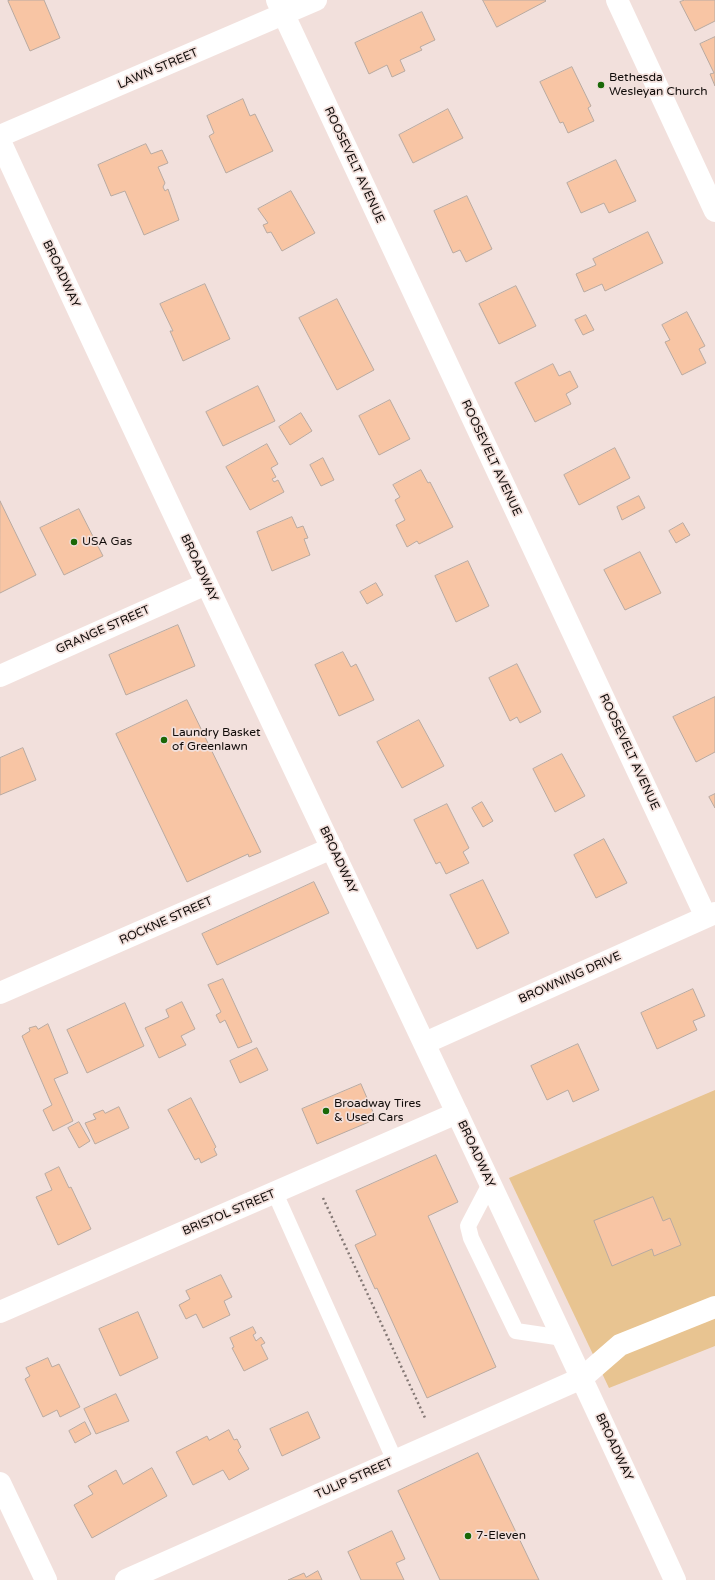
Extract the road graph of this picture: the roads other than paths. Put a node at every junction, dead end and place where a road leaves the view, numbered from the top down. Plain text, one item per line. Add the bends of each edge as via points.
1 (316, 0) edge
2 (617, 0) edge
3 (281, 8) edge
4 (0, 136) edge
5 (0, 141) edge
6 (715, 210) edge
7 (206, 584) junction
8 (0, 676) edge
9 (332, 848) junction
10 (710, 915) edge
11 (0, 993) edge
12 (425, 1043) junction
13 (457, 1113) junction
14 (490, 1184) junction
15 (275, 1193) junction
16 (715, 1307) edge
17 (0, 1312) edge
18 (563, 1338) junction
19 (582, 1378) junction
20 (395, 1461) junction
21 (0, 1483) edge
22 (46, 1580) edge
23 (126, 1580) edge
24 (675, 1580) edge

1 - 3 street, LAWN STREET
2 - 6 street
3 - 4 street, LAWN STREET
3 - 10 street, ROOSEVELT AVENUE
5 - 7 street, BROADWAY
7 - 8 street, GRANGE STREET
7 - 9 street, BROADWAY
9 - 11 street, ROCKNE STREET
9 - 12 street, BROADWAY
10 - 12 street, BROWNING DRIVE
12 - 13 street, BROADWAY
13 - 14 street, BROADWAY
13 - 15 street, BRISTOL STREET
14 - 18 street, BROADWAY
14 - 18 lane via 468,1226 474,1245 516,1331
15 - 17 street, BRISTOL STREET
15 - 20 lane
16 - 19 street, TULIP STREET via 620,1345
18 - 19 street, BROADWAY
19 - 20 street, TULIP STREET
19 - 24 street, BROADWAY
20 - 23 street, TULIP STREET
21 - 22 street

